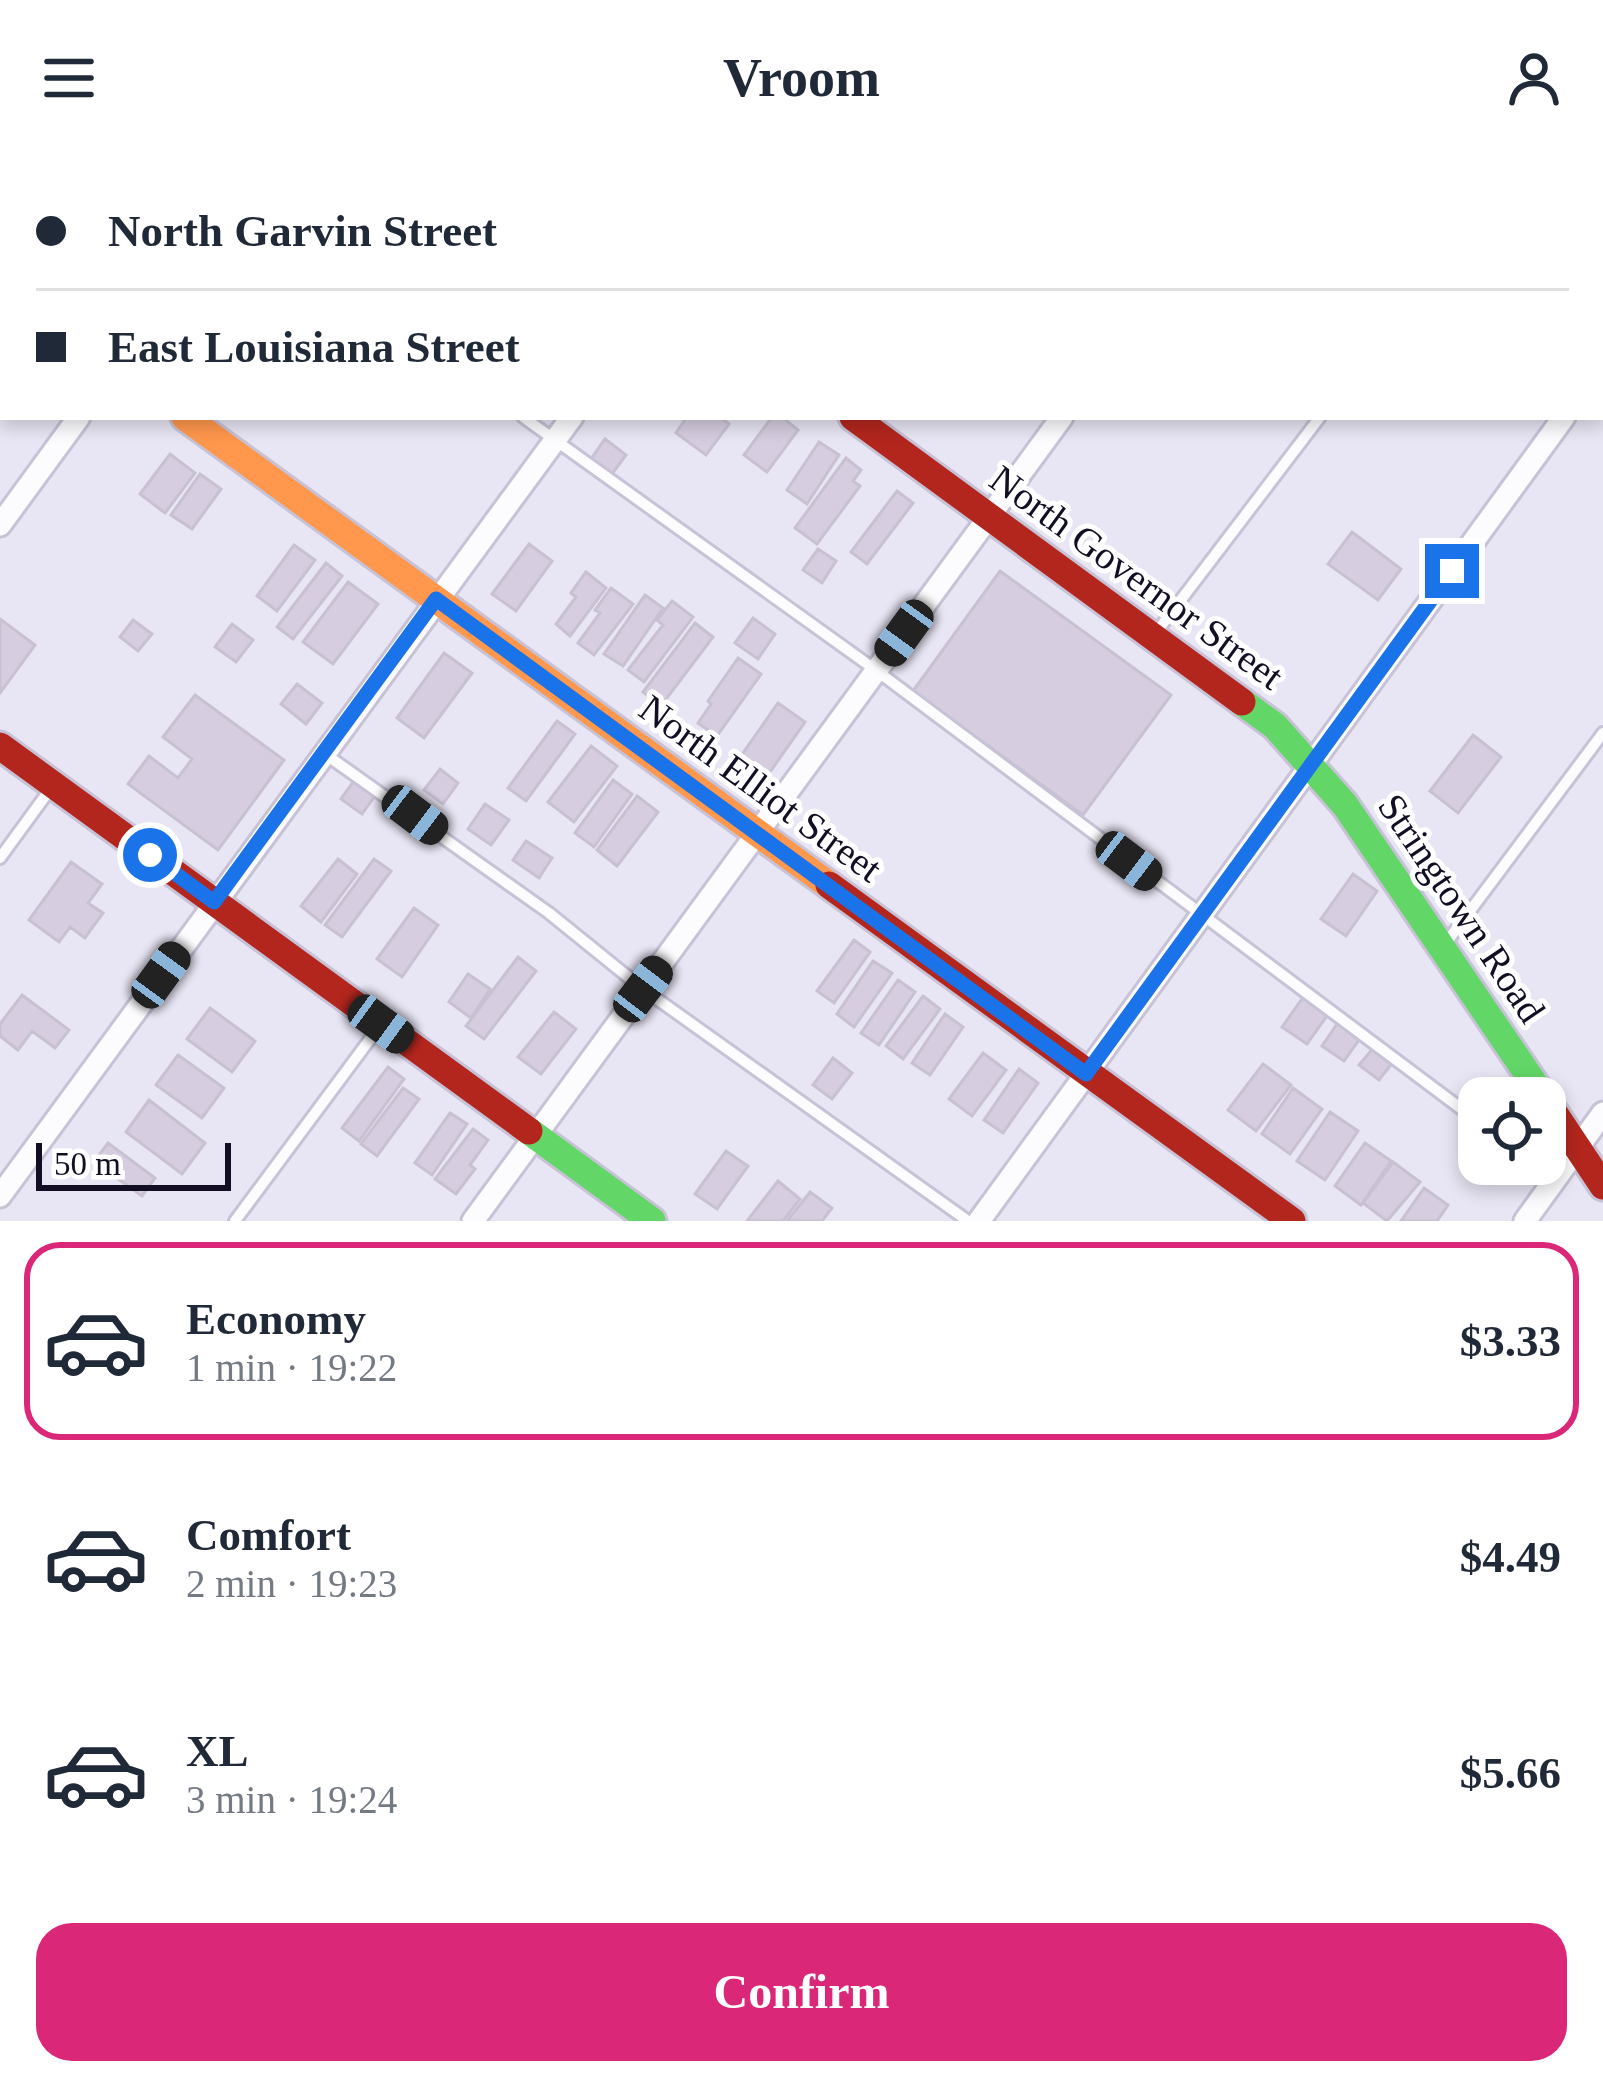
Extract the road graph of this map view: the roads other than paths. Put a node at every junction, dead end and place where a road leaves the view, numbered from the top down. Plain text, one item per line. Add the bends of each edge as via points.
1 (77, 420) edge
2 (188, 420) edge
3 (527, 420) edge
4 (570, 420) edge
5 (857, 420) edge
6 (1060, 420) edge
7 (1318, 420) edge
8 (1562, 420) edge
9 (556, 440) junction
10 (989, 517) junction
11 (2, 519) edge
12 (436, 599) junction
13 (1154, 636) junction
14 (877, 671) junction
15 (1603, 733) edge
16 (0, 746) edge
17 (326, 754) junction
18 (1311, 764) junction
19 (53, 785) junction
20 (758, 832) junction
21 (0, 858) edge
22 (214, 902) junction
23 (1201, 915) junction
24 (1441, 949) junction
25 (643, 989) junction
26 (381, 1024) junction
27 (1086, 1074) junction
28 (1530, 1077) edge
29 (1458, 1106) edge
30 (1603, 1113) edge
31 (1566, 1130) edge
32 (535, 1136) junction
33 (1578, 1148) junction
34 (1566, 1165) edge
35 (1552, 1185) edge
36 (1603, 1186) edge
37 (0, 1196) edge
38 (235, 1221) edge
39 (473, 1221) edge
40 (652, 1221) edge
41 (968, 1221) edge
42 (979, 1221) edge
43 (1292, 1221) edge
44 (1525, 1221) edge

1 - 11 street
2 - 12 main road, North Elliot Street
3 - 9 lane
4 - 9 street
5 - 10 main road, North Governor Street
6 - 10 street
7 - 13 lane
8 - 18 street
9 - 12 street
9 - 14 lane
10 - 13 main road, North Governor Street
10 - 14 street
12 - 17 street
12 - 20 main road, North Elliot Street
13 - 18 main road, North Governor Street via 1254,708
14 - 20 street
14 - 23 lane
15 - 24 lane
16 - 19 main road
17 - 22 street
17 - 25 lane
18 - 23 street
18 - 24 main road, Stringtown Road
19 - 21 lane
19 - 22 main road
20 - 25 street
20 - 27 main road, North Elliot Street
22 - 26 main road
22 - 37 street
23 - 27 street
23 - 29 lane
24 - 28 main road, Stringtown Road
25 - 32 street
25 - 41 lane
26 - 32 main road
26 - 38 lane
27 - 42 street
27 - 43 main road, North Elliot Street
30 - 33 street
31 - 33 main road, Stringtown Road
32 - 39 street
32 - 40 main road
33 - 34 street
33 - 36 main road, Stringtown Road
35 - 44 street

